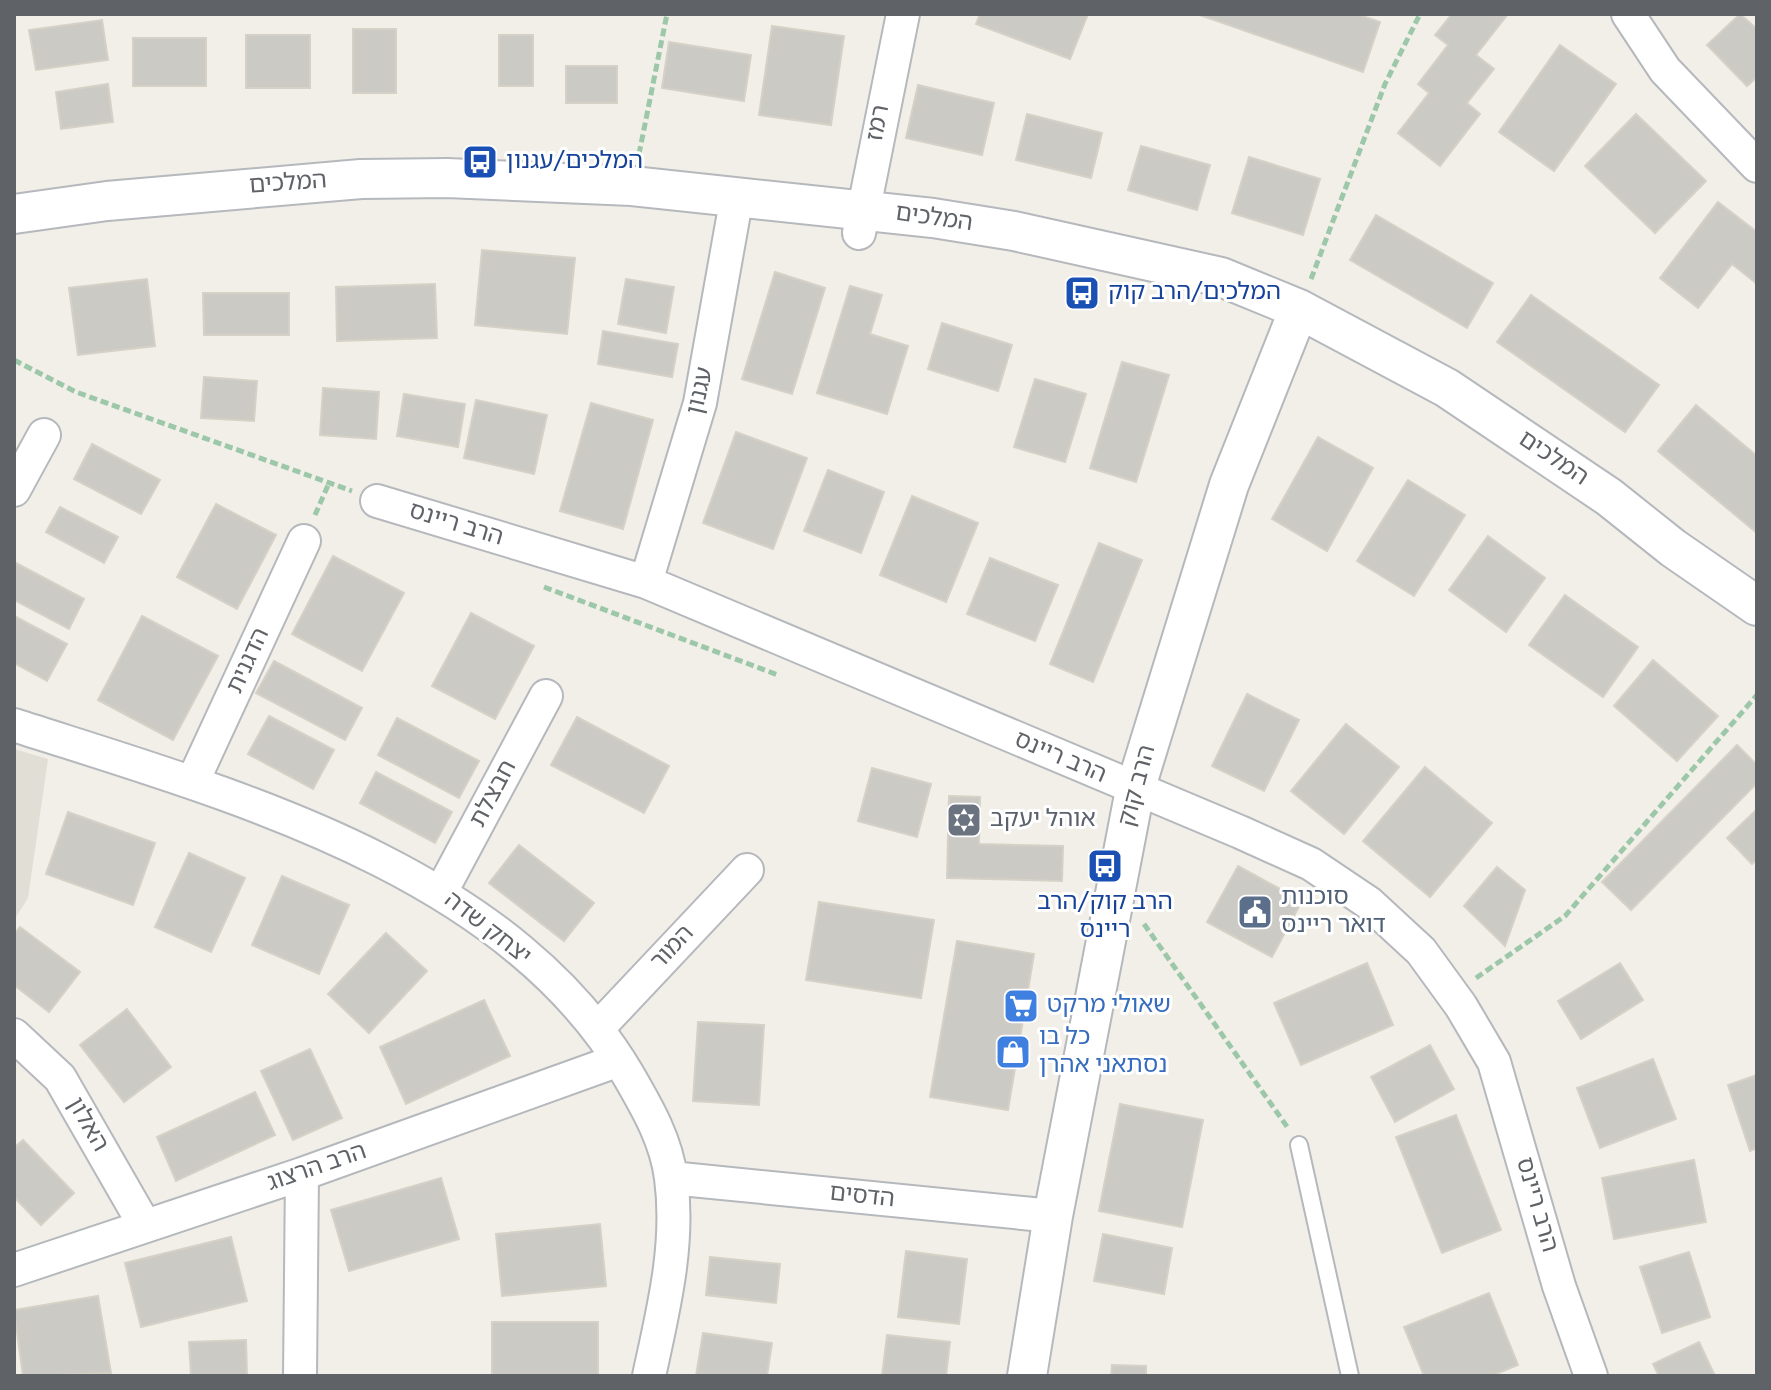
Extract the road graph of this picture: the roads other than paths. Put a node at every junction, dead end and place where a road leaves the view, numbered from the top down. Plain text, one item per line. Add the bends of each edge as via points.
1 (903, 14) edge
2 (1628, 14) edge
3 (1757, 166) edge
4 (737, 196) junction
5 (15, 208) edge
6 (860, 221) junction
7 (1299, 309) junction
8 (44, 435) dead end
9 (14, 490) edge
10 (377, 501) road end
11 (304, 541) dead end
12 (646, 582) junction
13 (1757, 606) edge
14 (546, 696) dead end
15 (14, 725) edge
16 (193, 781) junction
17 (1135, 790) junction
18 (747, 870) dead end
19 (441, 892) junction
20 (599, 1027) junction
21 (14, 1035) edge
22 (619, 1060) junction
23 (1299, 1145) road end
24 (302, 1174) junction
25 (671, 1178) junction
26 (1053, 1216) junction
27 (145, 1226) junction
28 (14, 1270) edge
29 (300, 1376) edge
30 (649, 1376) edge
31 (1027, 1376) edge
32 (1350, 1376) edge
33 (1591, 1376) edge

1 - 6 street, רמז
2 - 3 street via 1665,70
4 - 5 street, המלכים via 632,186 361,179
4 - 6 street, המלכים
4 - 12 street, עגנון via 700,403
6 - 7 street, המלכים via 1014,231 1221,277
7 - 13 street, המלכים via 1447,388 1609,497
7 - 17 street, הרב קוק via 1229,485
8 - 9 street
10 - 12 street, הרב ריינס
11 - 16 street, הדגנית
12 - 17 street, הרב ריינס
14 - 19 street, חבצלת
15 - 16 street, יצחק שדה
16 - 19 street, יצחק שדה
17 - 26 street, הרב קוק
17 - 33 street, הרב ריינס via 1311,864 1369,903 1421,951 1494,1062 1559,1286
18 - 20 street, המור
19 - 20 street, יצחק שדה via 523,954
20 - 22 street, יצחק שדה
21 - 27 street, האלון via 60,1078
22 - 24 street, הרב הרצוג
22 - 25 street, יצחק שדה via 655,1120
23 - 32 lane
24 - 27 street, הרב הרצוג
24 - 29 street
25 - 26 street, הדסים
25 - 30 street, יצחק שדה via 672,1268
26 - 31 street, הרב קוק
27 - 28 street, הרב הרצוג

